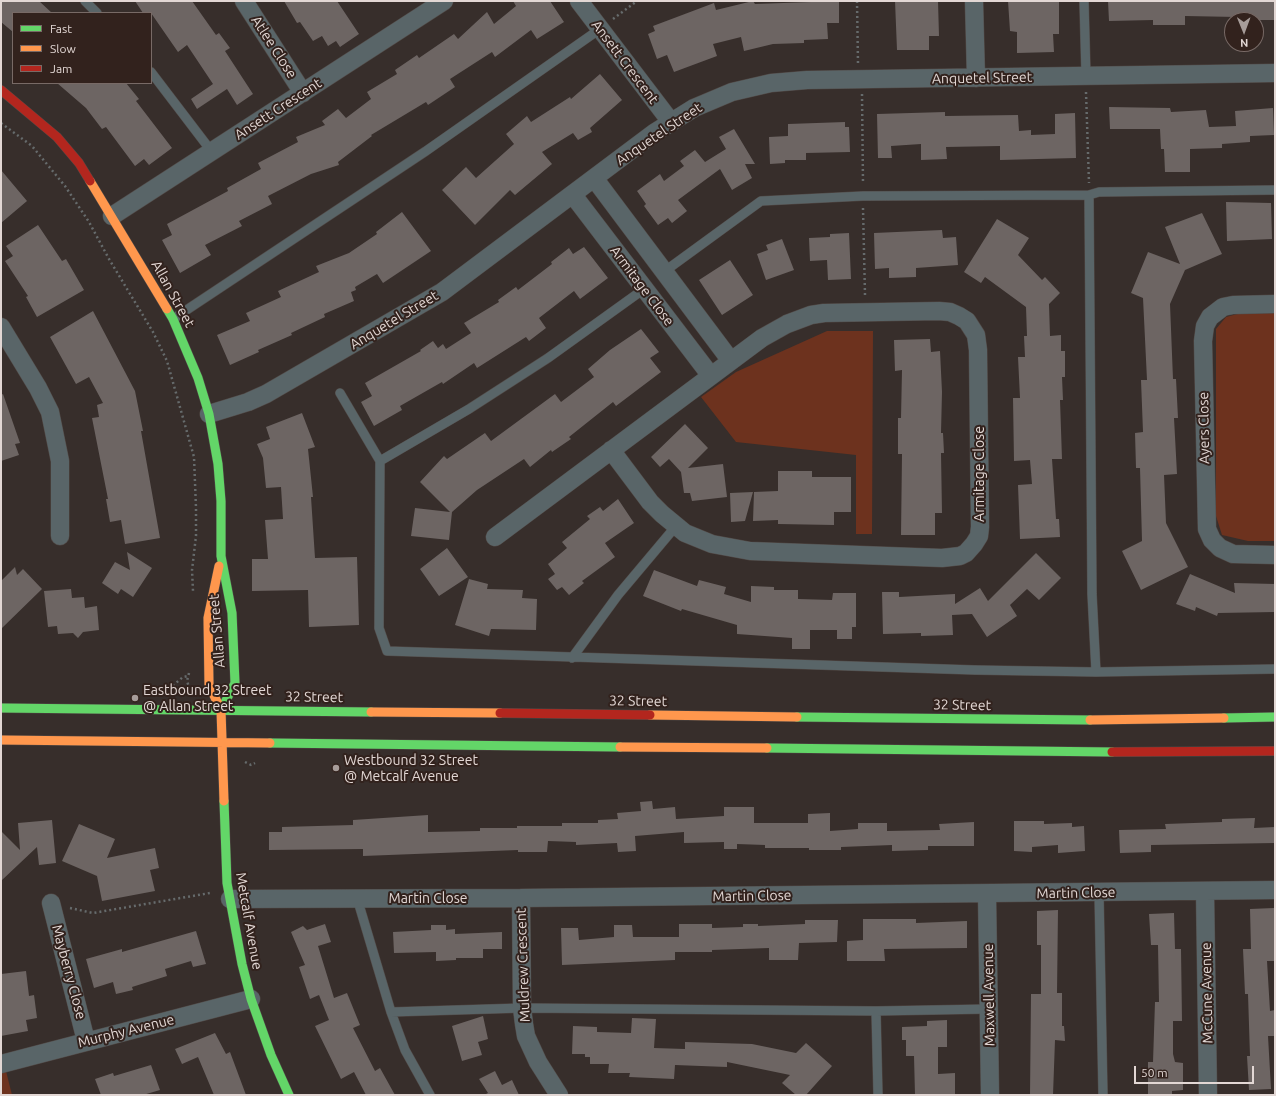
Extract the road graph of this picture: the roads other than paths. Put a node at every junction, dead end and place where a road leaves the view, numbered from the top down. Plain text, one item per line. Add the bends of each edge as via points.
1 (85, 1) edge
2 (244, 1) edge
3 (444, 1) edge
4 (579, 1) edge
5 (974, 1) edge
6 (1084, 1) edge
7 (96, 12) edge
8 (600, 29) junction
9 (152, 73) edge
10 (1275, 73) edge
11 (1086, 76) junction
12 (976, 78) junction
13 (1, 90) edge
14 (303, 93) junction
15 (671, 122) junction
16 (212, 152) junction
17 (594, 178) junction
18 (1275, 190) edge
19 (572, 195) junction
20 (1089, 195) junction
21 (112, 216) junction
22 (665, 271) junction
23 (644, 289) junction
24 (1275, 304) edge
25 (173, 319) junction
26 (1, 327) edge
27 (6, 348) edge
28 (731, 361) junction
29 (711, 376) junction
30 (340, 393) dead end
31 (209, 414) junction
32 (611, 450) junction
33 (380, 460) junction
34 (676, 526) junction
35 (60, 536) dead end
36 (495, 536) dead end
37 (1275, 555) edge
38 (221, 556) junction
39 (572, 658) junction
40 (1275, 669) edge
41 (1096, 672) junction
42 (1, 708) edge
43 (221, 710) junction
44 (1275, 717) edge
45 (1, 740) edge
46 (223, 744) junction
47 (1275, 751) edge
48 (1275, 890) edge
49 (1205, 891) junction
50 (1099, 893) junction
51 (987, 894) junction
52 (357, 898) junction
53 (521, 898) junction
54 (230, 899) junction
55 (51, 903) road end
56 (251, 999) junction
57 (522, 1008) junction
58 (989, 1009) junction
59 (876, 1011) junction
60 (391, 1012) junction
61 (86, 1041) junction
62 (1, 1064) edge
63 (289, 1095) edge
64 (430, 1095) edge
65 (559, 1095) edge
66 (878, 1095) edge
67 (990, 1095) edge
68 (1103, 1095) edge
69 (1208, 1095) edge

1 - 7 lane
2 - 14 street, Atlee Close
3 - 14 street, Ansett Crescent
4 - 8 street, Ansett Crescent
5 - 12 street
6 - 11 lane
8 - 15 street, Ansett Crescent
8 - 25 lane via 426,151
9 - 16 lane
10 - 11 street, Anquetel Street
11 - 12 street, Anquetel Street
12 - 15 street, Anquetel Street via 807,80 771,83 753,86 711,100
13 - 21 main road, Allan Street via 69,150
14 - 16 street, Ansett Crescent
15 - 17 street, Anquetel Street
16 - 21 street, Ansett Crescent
17 - 19 street, Anquetel Street
17 - 22 street, Armitage Close
18 - 20 lane via 1098,192
19 - 23 street, Armitage Close
19 - 31 street, Anquetel Street via 442,292 266,394
20 - 22 lane via 863,196 761,201
20 - 41 lane via 1092,594
21 - 25 main road, Allan Street
22 - 23 street
22 - 28 street, Armitage Close
23 - 29 street, Armitage Close
23 - 33 lane via 548,358 469,409
24 - 37 street, Ayers Close via 1223,307 1210,317 1205,326 1203,341 1207,529 1212,540 1220,548 1233,554
25 - 31 main road, Allan Street via 192,362
26 - 27 street
27 - 35 street via 45,401 54,430 60,461
28 - 29 street, Armitage Close
28 - 34 street, Armitage Close via 775,330 811,315 840,312 939,311 959,316 976,335 978,350 978,536 966,553 942,558 736,550 707,542
29 - 32 street, Armitage Close
30 - 33 lane
31 - 38 main road, Allan Street via 220,483
32 - 34 street, Armitage Close via 650,502
32 - 36 street, Armitage Close
33 - 39 lane via 379,628 387,651
34 - 39 lane via 618,595
38 - 43 main road, Allan Street via 208,618 209,685
38 - 43 main road, Allan Street via 232,613 235,683
39 - 41 lane
40 - 41 lane
42 - 43 main road, 32 Street
43 - 44 main road, 32 Street via 1108,720
43 - 46 main road, Metcalf Avenue
45 - 46 main road
46 - 47 main road via 1095,752
46 - 54 main road, Metcalf Avenue via 225,850
48 - 49 street, Martin Close
49 - 50 street, Martin Close
49 - 69 street, McCune Avenue
50 - 51 street, Martin Close
50 - 68 lane
51 - 53 street, Martin Close
51 - 58 street, Maxwell Avenue
52 - 53 street, Martin Close
52 - 54 street, Martin Close
52 - 60 lane
53 - 57 street, Muldrew Crescent
54 - 56 main road, Metcalf Avenue
55 - 61 street, Mayberry Close
56 - 61 street, Murphy Avenue
56 - 63 main road, Metcalf Avenue via 271,1055
57 - 59 lane
57 - 60 lane
57 - 65 street, Muldrew Crescent via 526,1036
58 - 59 lane
58 - 67 street, Maxwell Avenue
59 - 66 lane
60 - 64 lane via 405,1050
61 - 62 street, Murphy Avenue

